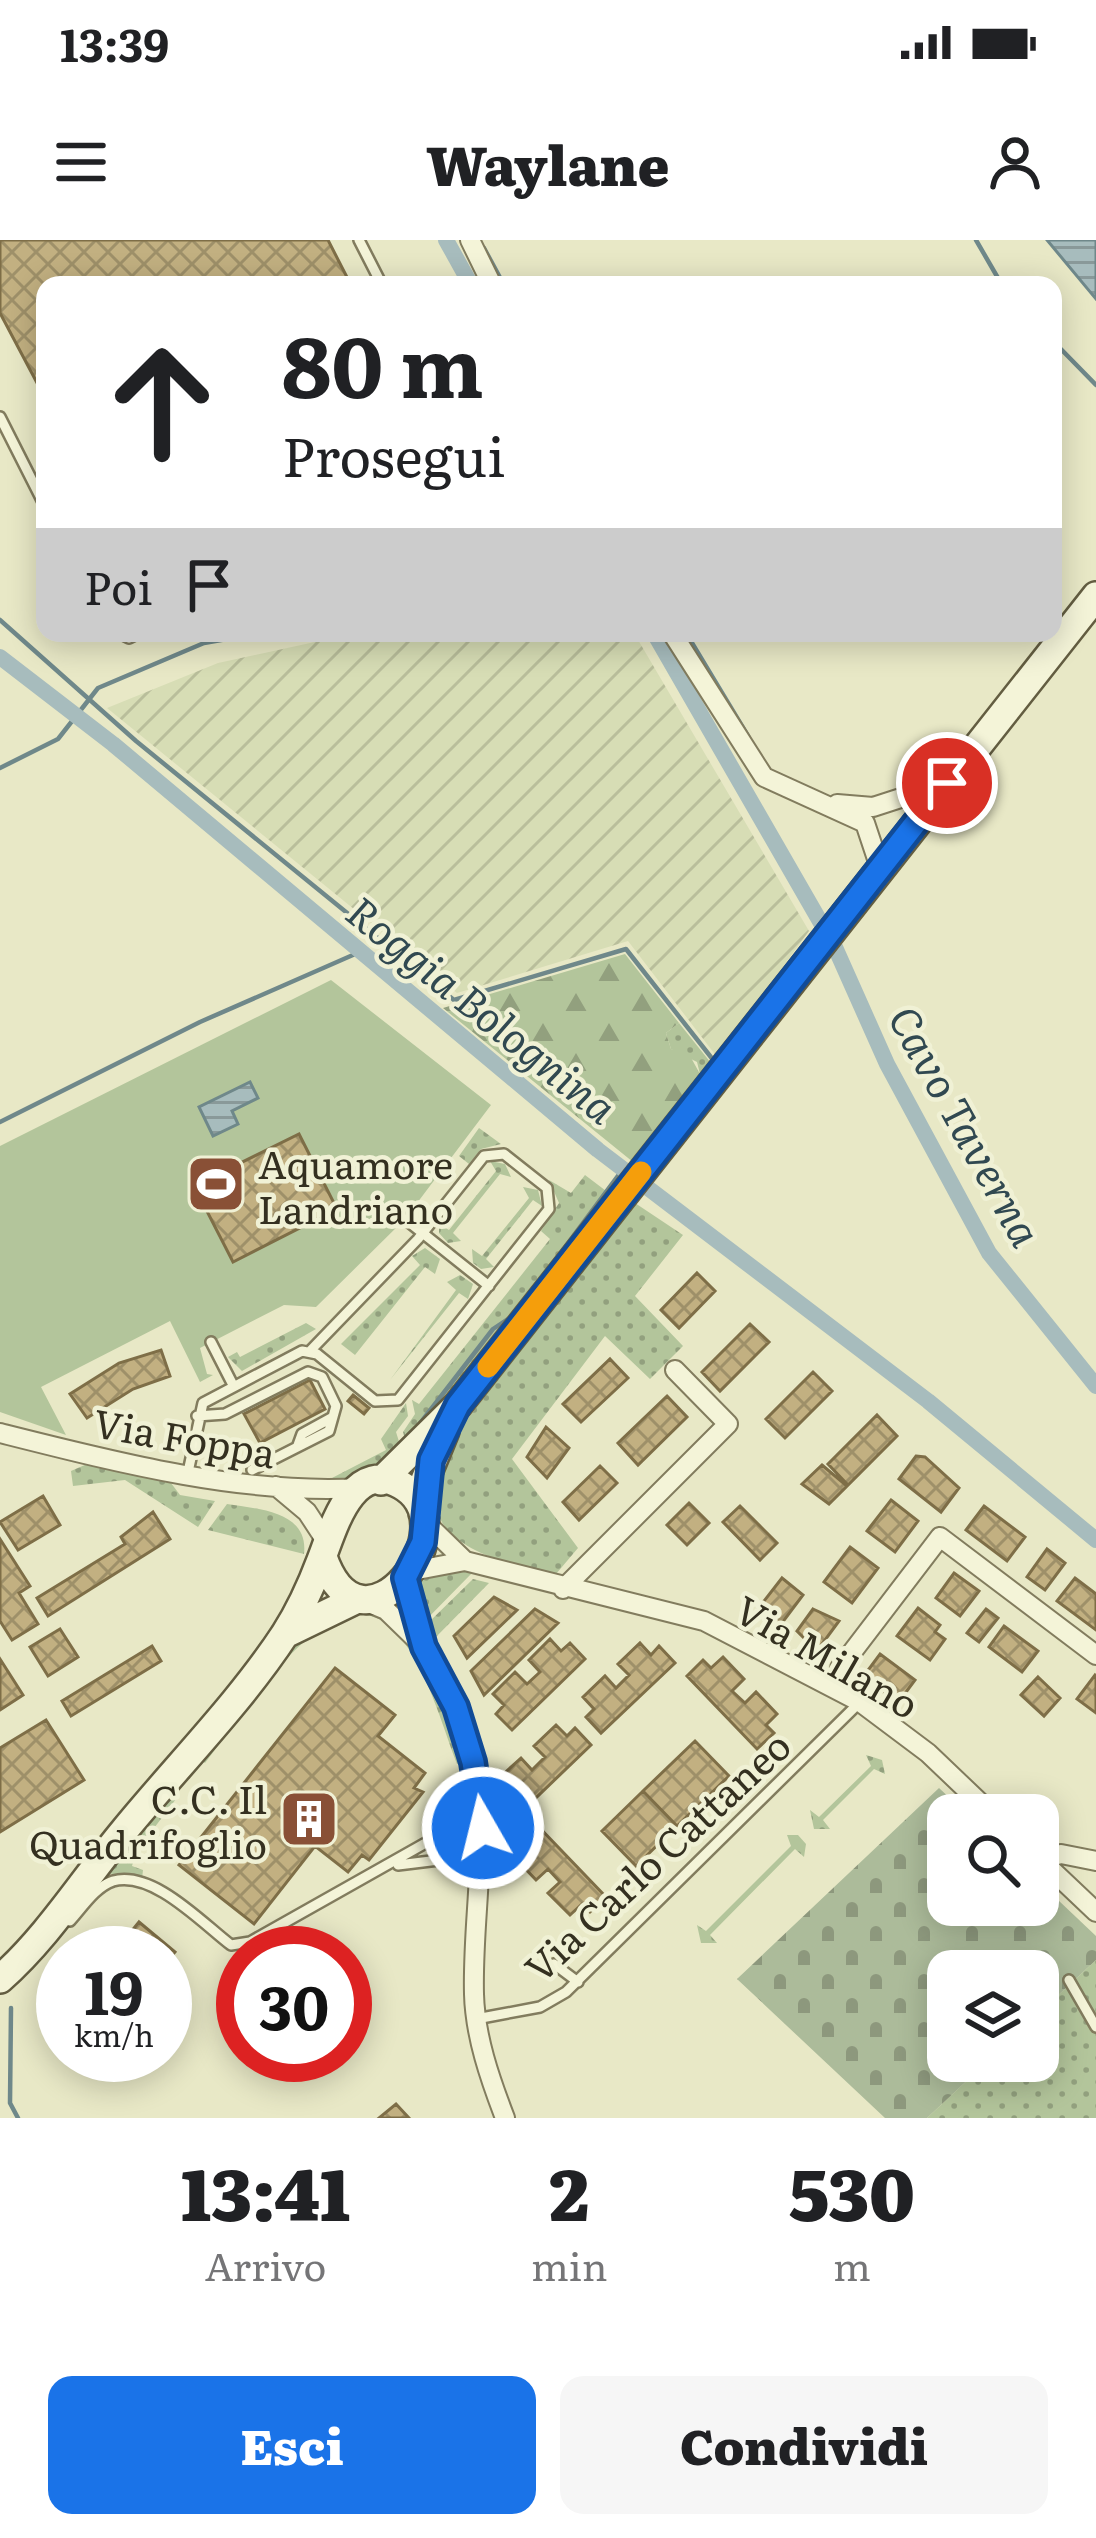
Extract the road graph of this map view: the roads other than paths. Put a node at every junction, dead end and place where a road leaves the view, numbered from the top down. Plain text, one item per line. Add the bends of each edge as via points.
1 (359, 240) edge
2 (470, 240) edge
3 (377, 276) edge
4 (488, 276) edge
5 (0, 417) edge
6 (36, 488) edge
7 (1096, 596) edge
8 (1062, 639) edge
9 (678, 642) edge
10 (1059, 642) edge
11 (947, 783) junction
12 (820, 803) junction
13 (880, 868) junction
14 (405, 1219) dead end
15 (423, 1233) junction
16 (489, 1286) junction
17 (211, 1342) dead end
18 (310, 1352) junction
19 (675, 1370) dead end
20 (233, 1385) junction
21 (458, 1405) junction
22 (197, 1416) junction
23 (0, 1433) edge
24 (252, 1470) dead end
25 (188, 1472) junction
26 (371, 1484) junction
27 (276, 1486) junction
28 (424, 1518) junction
29 (324, 1549) junction
30 (465, 1561) junction
31 (408, 1575) junction
32 (563, 1589) junction
33 (358, 1600) junction
34 (285, 1634) junction
35 (424, 1647) junction
36 (1096, 1654) edge
37 (841, 1668) dead end
38 (860, 1702) junction
39 (971, 1794) edge
40 (479, 1800) junction
41 (438, 1836) junction
42 (1059, 1854) edge
43 (447, 1858) junction
44 (1096, 1861) edge
45 (393, 1865) junction
46 (482, 1877) junction
47 (1059, 1877) edge
48 (1096, 1912) edge
49 (14, 1964) edge
50 (554, 1964) dead end
51 (1069, 1980) dead end
52 (578, 1982) junction
53 (0, 2007) edge
54 (476, 2019) junction
55 (1096, 2026) edge
56 (506, 2118) edge

1 - 3 lane
2 - 4 street
5 - 6 lane
7 - 8 main road
9 - 12 street via 764,777
10 - 11 main road
11 - 12 street via 872,807
11 - 13 main road
12 - 13 street via 865,823
13 - 21 main road
14 - 15 lane
15 - 16 lane
15 - 16 lane via 484,1156 505,1154 547,1188 552,1202
15 - 18 lane
16 - 18 lane via 394,1402 375,1401
17 - 20 lane
18 - 20 lane
19 - 32 street via 728,1424
20 - 22 lane
21 - 26 main road
21 - 28 main road via 431,1460
22 - 24 lane via 225,1414 313,1372 334,1398 328,1431
22 - 25 lane
23 - 25 street, Via Foppa
25 - 27 street, Via Foppa
26 - 27 street, Via Foppa
26 - 28 main road via 401,1485
26 - 29 main road via 341,1504
27 - 29 street via 308,1512
28 - 30 street, Via Milano
28 - 31 main road
29 - 33 main road via 344,1595
29 - 34 main road
30 - 31 street, Via Milano
30 - 32 street, Via Milano
31 - 33 main road via 385,1596
31 - 35 street
32 - 38 street, Via Milano via 704,1622
33 - 34 main road
33 - 35 street via 386,1610
34 - 49 main road
35 - 40 street via 456,1707
36 - 37 street via 940,1537
38 - 39 street, Via Milano
38 - 52 lane, Via Carlo Cattaneo
40 - 41 lane
40 - 46 street
41 - 43 lane
41 - 45 lane
42 - 44 street
43 - 45 lane
43 - 46 lane
45 - 49 lane via 231,1945 152,1887 109,1882 56,1939
46 - 54 street
47 - 48 street
49 - 53 main road
50 - 52 lane
51 - 55 lane
52 - 54 lane, Via Carlo Cattaneo via 540,2007
54 - 56 street

